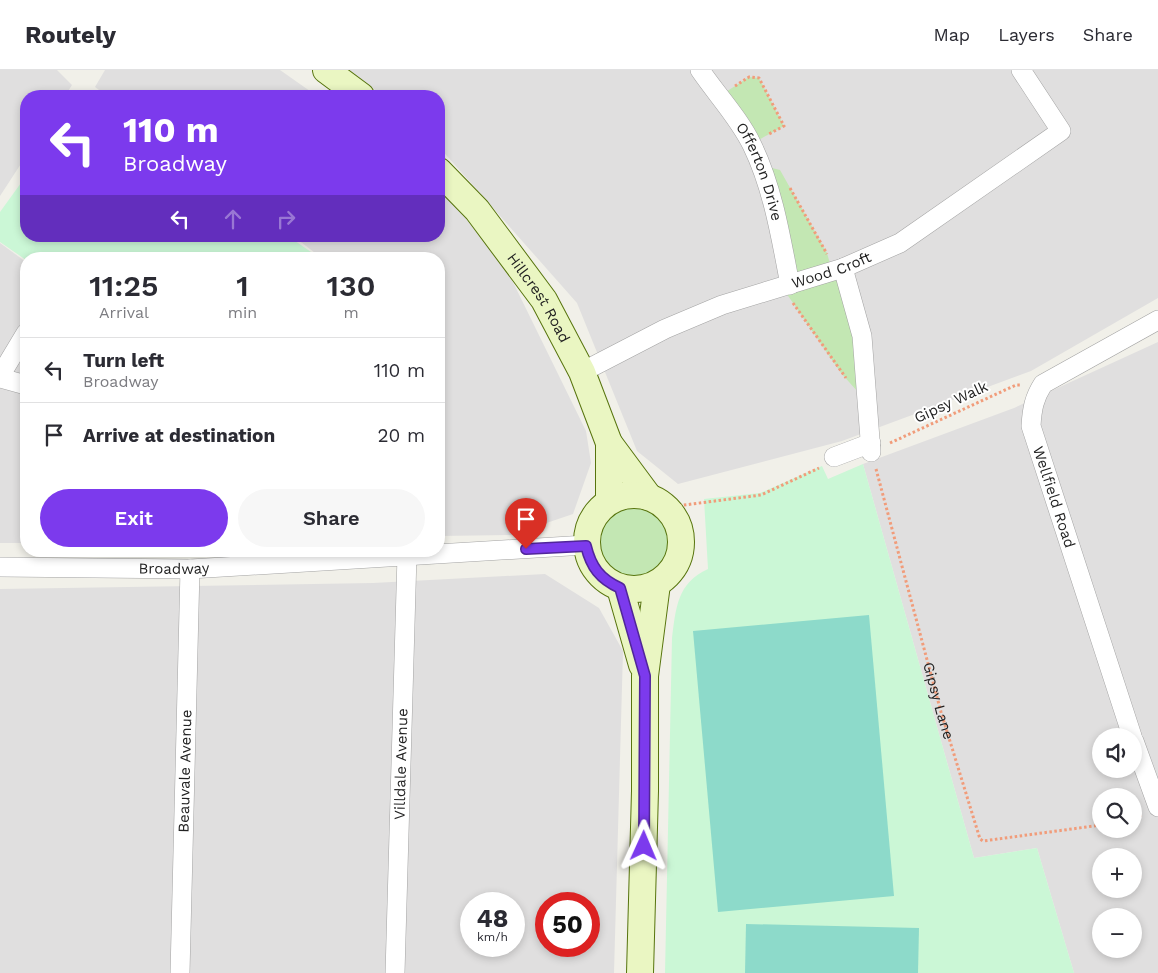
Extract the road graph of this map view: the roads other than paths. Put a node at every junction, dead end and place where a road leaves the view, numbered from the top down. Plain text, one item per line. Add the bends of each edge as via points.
1 (326, 70) edge
2 (700, 70) edge
3 (1021, 70) edge
4 (353, 90) edge
5 (445, 177) edge
6 (838, 270) junction
7 (786, 286) junction
8 (1158, 320) edge
9 (20, 343) edge
10 (582, 372) junction
11 (0, 377) edge
12 (20, 383) edge
13 (609, 443) junction
14 (834, 458) road end
15 (609, 501) junction
16 (658, 502) junction
17 (586, 546) junction
18 (445, 553) edge
19 (340, 557) edge
20 (406, 557) edge
21 (0, 567) edge
22 (190, 569) junction
23 (657, 584) junction
24 (620, 588) junction
25 (645, 676) junction
26 (1129, 728) edge
27 (1142, 764) edge
28 (1158, 807) edge
29 (180, 973) edge
30 (395, 973) edge
31 (640, 973) edge

1 - 4 main road
2 - 7 street, Offerton Drive via 751,144 760,165 777,222
3 - 6 street, Wood Croft via 1061,131 900,243
5 - 10 main road, Hillcrest Road via 477,210 544,300
6 - 7 street, Wood Croft
6 - 14 street via 862,336 871,447
7 - 10 street, Wood Croft via 722,305
8 - 26 street, Wellfield Road via 1043,384 1034,398 1031,426
9 - 11 street
10 - 13 main road, Hillcrest Road
11 - 12 street
13 - 15 main road, Hillcrest Road
13 - 16 main road, Hillcrest Road
15 - 16 main road via 635,494
15 - 17 main road via 591,520
16 - 23 main road, Hillcrest Road via 678,526 681,548 677,562
17 - 18 street, Broadway
17 - 24 main road via 596,572
19 - 22 street, Broadway
20 - 30 street, Villdale Avenue
21 - 22 street, Broadway
22 - 29 street, Beauvale Avenue
23 - 24 main road via 633,590
23 - 25 main road
24 - 25 main road
25 - 31 main road
27 - 28 street

